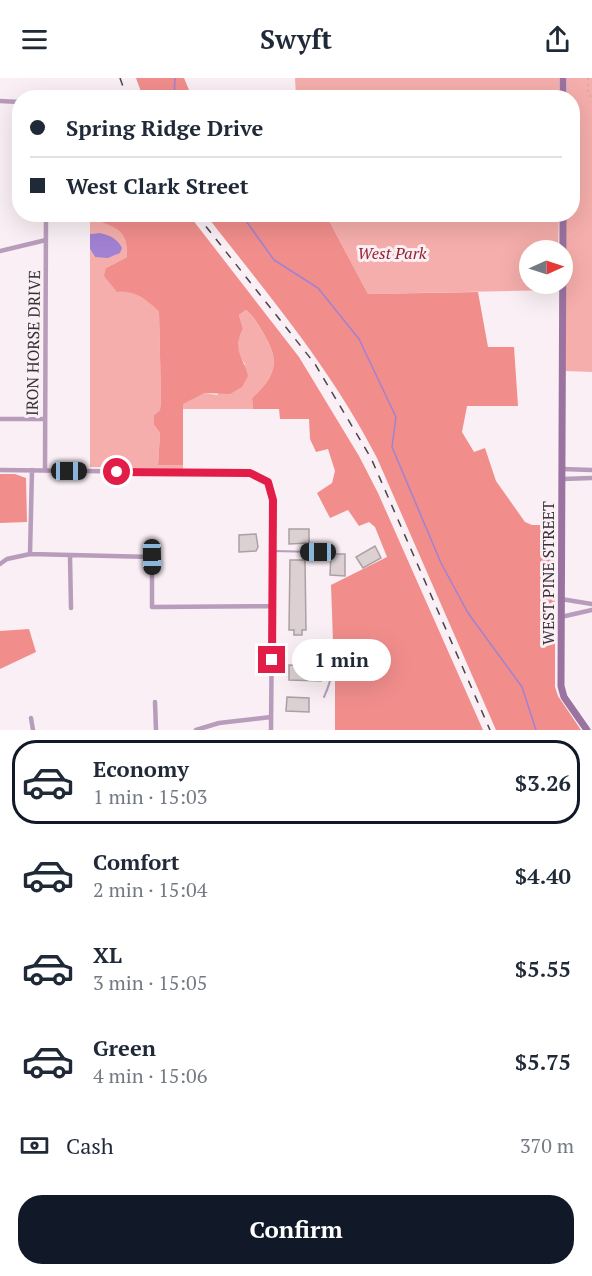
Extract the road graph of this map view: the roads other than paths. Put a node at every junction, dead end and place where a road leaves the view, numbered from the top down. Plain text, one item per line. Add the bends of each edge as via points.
1 (46, 222) edge
2 (563, 222) edge
3 (46, 240) junction
4 (0, 251) edge
5 (44, 418) junction
6 (0, 419) edge
7 (562, 469) junction
8 (0, 470) edge
9 (32, 470) junction
10 (592, 470) edge
11 (45, 471) junction
12 (592, 477) edge
13 (562, 479) junction
14 (273, 551) junction
15 (318, 552) dead end
16 (30, 554) junction
17 (70, 556) junction
18 (0, 564) edge
19 (561, 599) junction
20 (592, 604) edge
21 (272, 606) junction
22 (71, 608) dead end
23 (592, 610) edge
24 (561, 617) junction
25 (320, 651) dead end
26 (324, 697) dead end
27 (155, 702) dead end
28 (271, 717) junction
29 (31, 718) dead end
30 (33, 730) edge
31 (156, 730) edge
32 (196, 730) edge
33 (271, 730) edge
34 (587, 730) edge

1 - 3 street, IRON HORSE DRIVE
2 - 7 street, WEST PINE STREET
3 - 4 street
3 - 5 street, IRON HORSE DRIVE
5 - 6 street
5 - 11 street, IRON HORSE DRIVE
7 - 10 street
7 - 13 street, WEST PINE STREET
8 - 9 street
9 - 11 street
9 - 16 street
11 - 14 street via 250,473 268,482 273,500
12 - 13 street
13 - 19 street, WEST PINE STREET
14 - 15 lane
14 - 21 street
16 - 17 street
16 - 18 street
17 - 21 street via 152,557 152,607
17 - 22 street
19 - 20 street
19 - 24 street, WEST PINE STREET
21 - 28 street
23 - 24 street
24 - 34 street, WEST PINE STREET via 561,686 564,697
25 - 26 lane via 327,652 332,664 331,683
27 - 31 street
28 - 32 street
28 - 33 street
29 - 30 street

